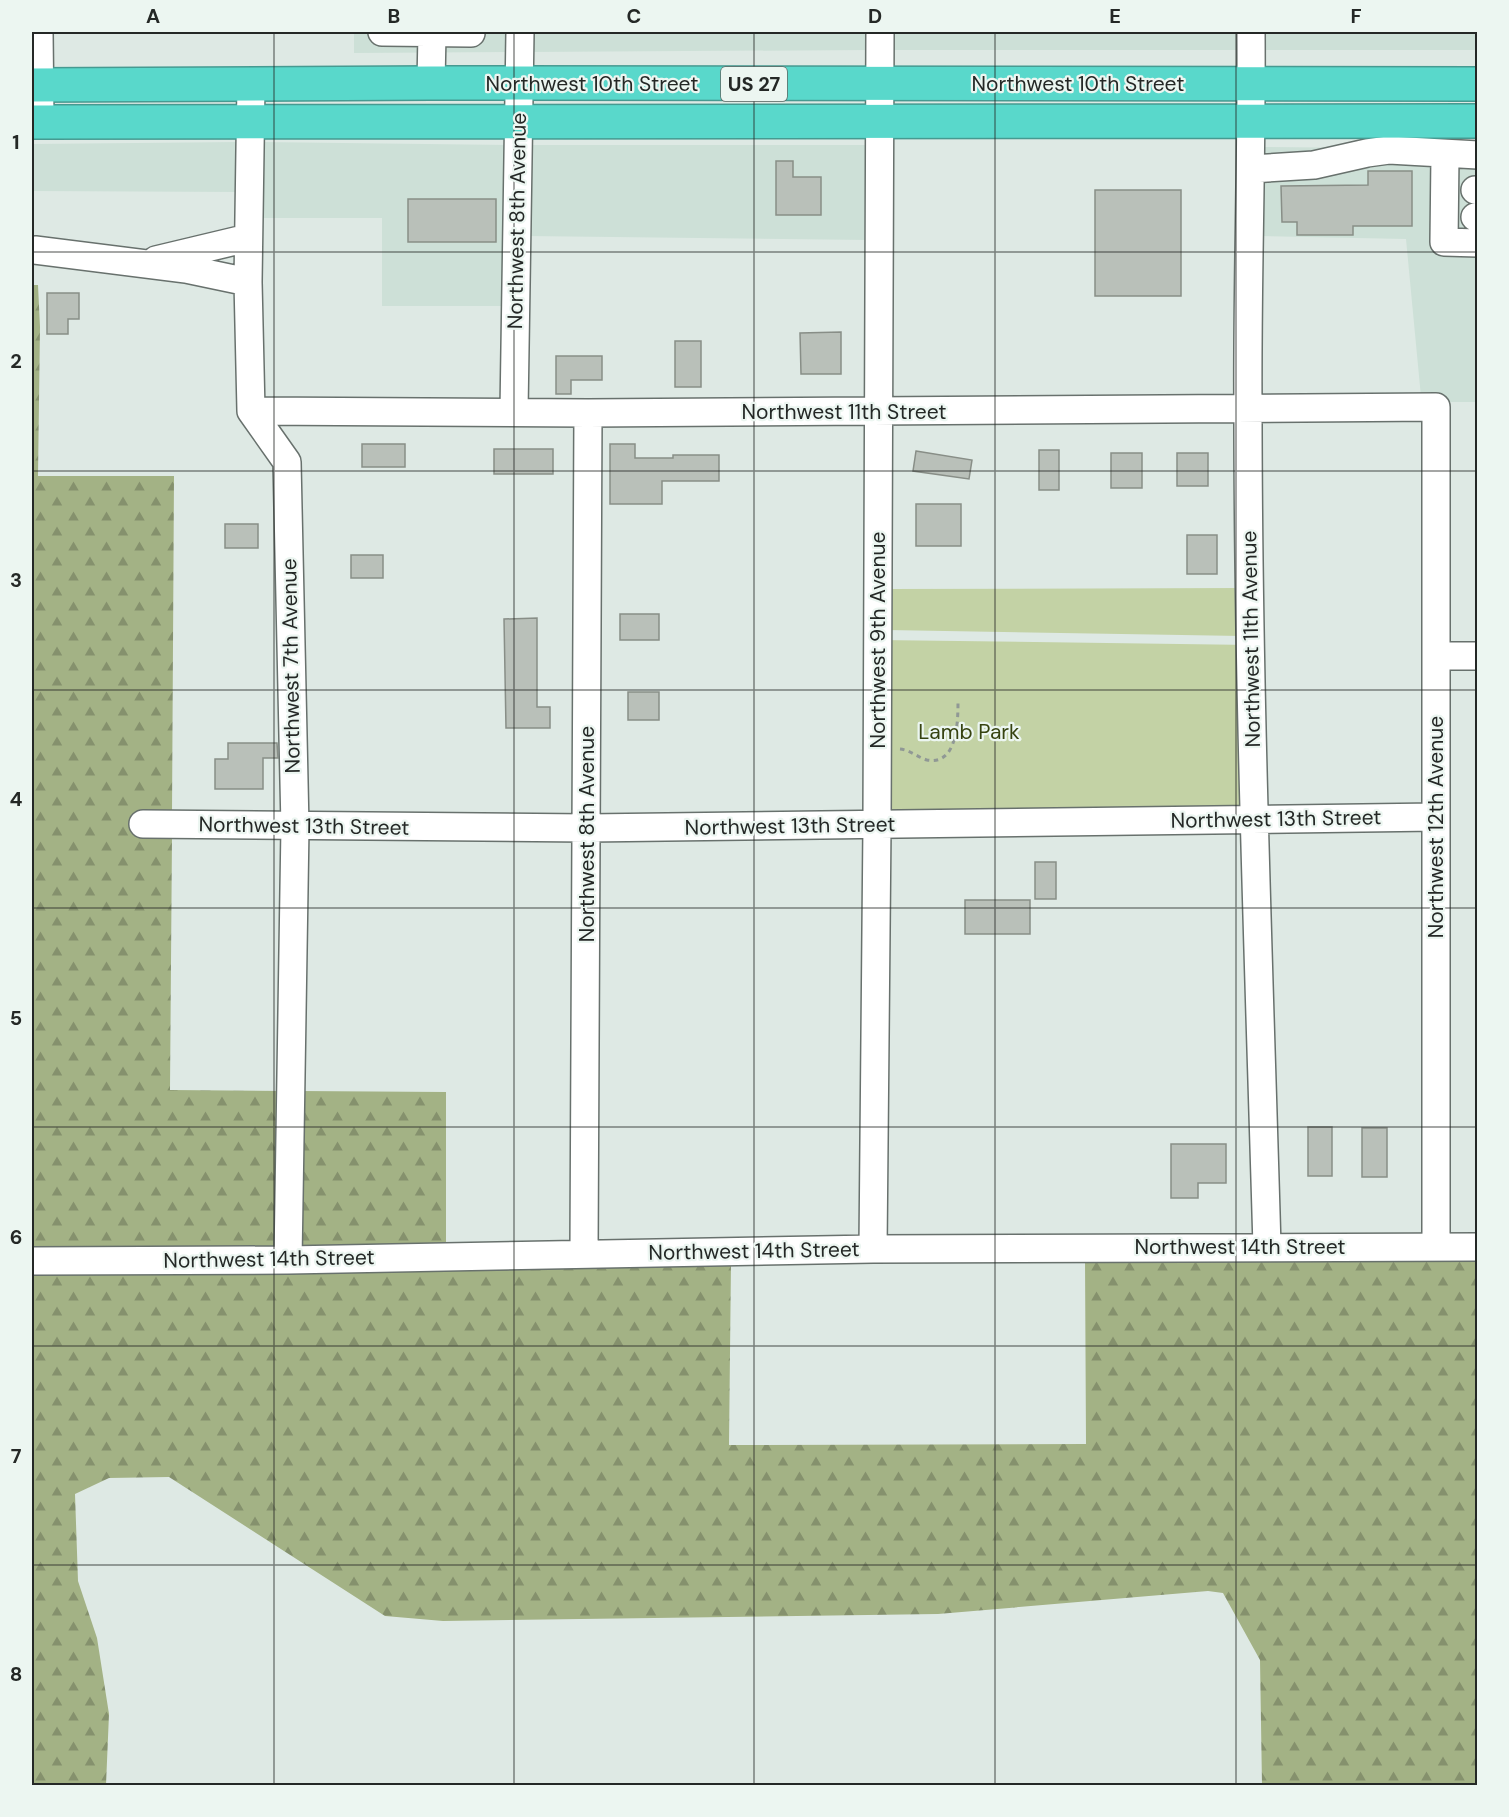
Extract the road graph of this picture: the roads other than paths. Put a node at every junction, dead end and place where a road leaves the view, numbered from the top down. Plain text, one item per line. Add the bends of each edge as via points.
1 (39, 32) edge
2 (382, 32) edge
3 (471, 32) edge
4 (520, 32) edge
5 (880, 32) edge
6 (1251, 32) edge
7 (432, 33) junction
8 (431, 82) junction
9 (1251, 83) junction
10 (251, 84) junction
11 (519, 84) junction
12 (879, 84) junction
13 (1478, 84) edge
14 (36, 85) edge
15 (251, 120) junction
16 (518, 121) junction
17 (879, 121) junction
18 (1252, 121) junction
19 (1356, 121) junction
20 (36, 122) edge
21 (1475, 122) edge
22 (1447, 147) edge
23 (1356, 156) junction
24 (1251, 169) junction
25 (1465, 208) edge
26 (248, 238) junction
27 (35, 249) dead end
28 (142, 264) junction
29 (248, 282) junction
30 (1436, 407) joint
31 (1248, 410) junction
32 (251, 411) junction
33 (514, 411) junction
34 (879, 412) junction
35 (588, 413) junction
36 (1436, 656) junction
37 (1478, 656) edge
38 (1436, 817) junction
39 (1254, 818) junction
40 (143, 824) dead end
41 (877, 825) junction
42 (294, 826) junction
43 (588, 828) junction
44 (1268, 1247) junction
45 (1436, 1247) junction
46 (1478, 1247) edge
47 (873, 1249) junction
48 (584, 1254) junction
49 (288, 1260) junction
50 (32, 1261) edge

1 - 14 street
2 - 7 street
3 - 7 street
4 - 11 street, Northwest 8th Avenue
5 - 12 street, Northwest 9th Avenue
6 - 9 street, Northwest 11th Avenue
7 - 8 street
8 - 10 highway, Northwest 10th Street / US 27
8 - 11 highway, Northwest 10th Street / US 27
9 - 12 highway, Northwest 10th Street / US 27
9 - 13 highway, Northwest 10th Street / US 27
9 - 18 street, Northwest 11th Avenue
10 - 14 highway, Northwest 10th Street / US 27
10 - 15 street
11 - 12 highway, Northwest 10th Street / US 27
11 - 16 street, Northwest 8th Avenue
12 - 17 street, Northwest 9th Avenue
14 - 20 street
15 - 16 highway, Northwest 10th Street / US 27
15 - 20 highway, Northwest 10th Street / US 27
15 - 26 street
16 - 17 highway, Northwest 10th Street / US 27
16 - 33 street, Northwest 8th Avenue
17 - 18 highway, Northwest 10th Street / US 27
17 - 34 street, Northwest 9th Avenue
18 - 19 highway, Northwest 10th Street / US 27
18 - 24 street, Northwest 11th Avenue
19 - 22 highway, Northwest 10th Street / US 27
19 - 23 street
21 - 22 highway, Northwest 10th Street / US 27
21 - 22 street
22 - 23 street
22 - 25 street
23 - 24 street via 1314,165
24 - 31 street, Northwest 11th Avenue
26 - 28 street
26 - 29 street
27 - 28 street
28 - 29 street
29 - 32 street
30 - 31 street, Northwest 11th Street
30 - 36 street, Northwest 12th Avenue
31 - 34 street, Northwest 11th Street
31 - 39 street, Northwest 11th Avenue
32 - 33 street, Northwest 11th Street
32 - 42 street, Northwest 7th Avenue via 287,462
33 - 35 street, Northwest 11th Street
34 - 35 street, Northwest 11th Street
34 - 41 street, Northwest 9th Avenue
35 - 43 street, Northwest 8th Avenue
36 - 37 street
36 - 38 street, Northwest 12th Avenue
38 - 39 street, Northwest 13th Street
38 - 45 street, Northwest 12th Avenue
39 - 41 street, Northwest 13th Street
39 - 44 street, Northwest 11th Avenue
40 - 42 street, Northwest 13th Street
41 - 43 street, Northwest 13th Street
41 - 47 street, Northwest 9th Avenue
42 - 43 street, Northwest 13th Street
42 - 49 street, Northwest 7th Avenue
43 - 48 street, Northwest 8th Avenue
44 - 45 street, Northwest 14th Street
44 - 47 street, Northwest 14th Street
45 - 46 street, Northwest 14th Street
47 - 48 street, Northwest 14th Street
48 - 49 street, Northwest 14th Street
49 - 50 street, Northwest 14th Street

